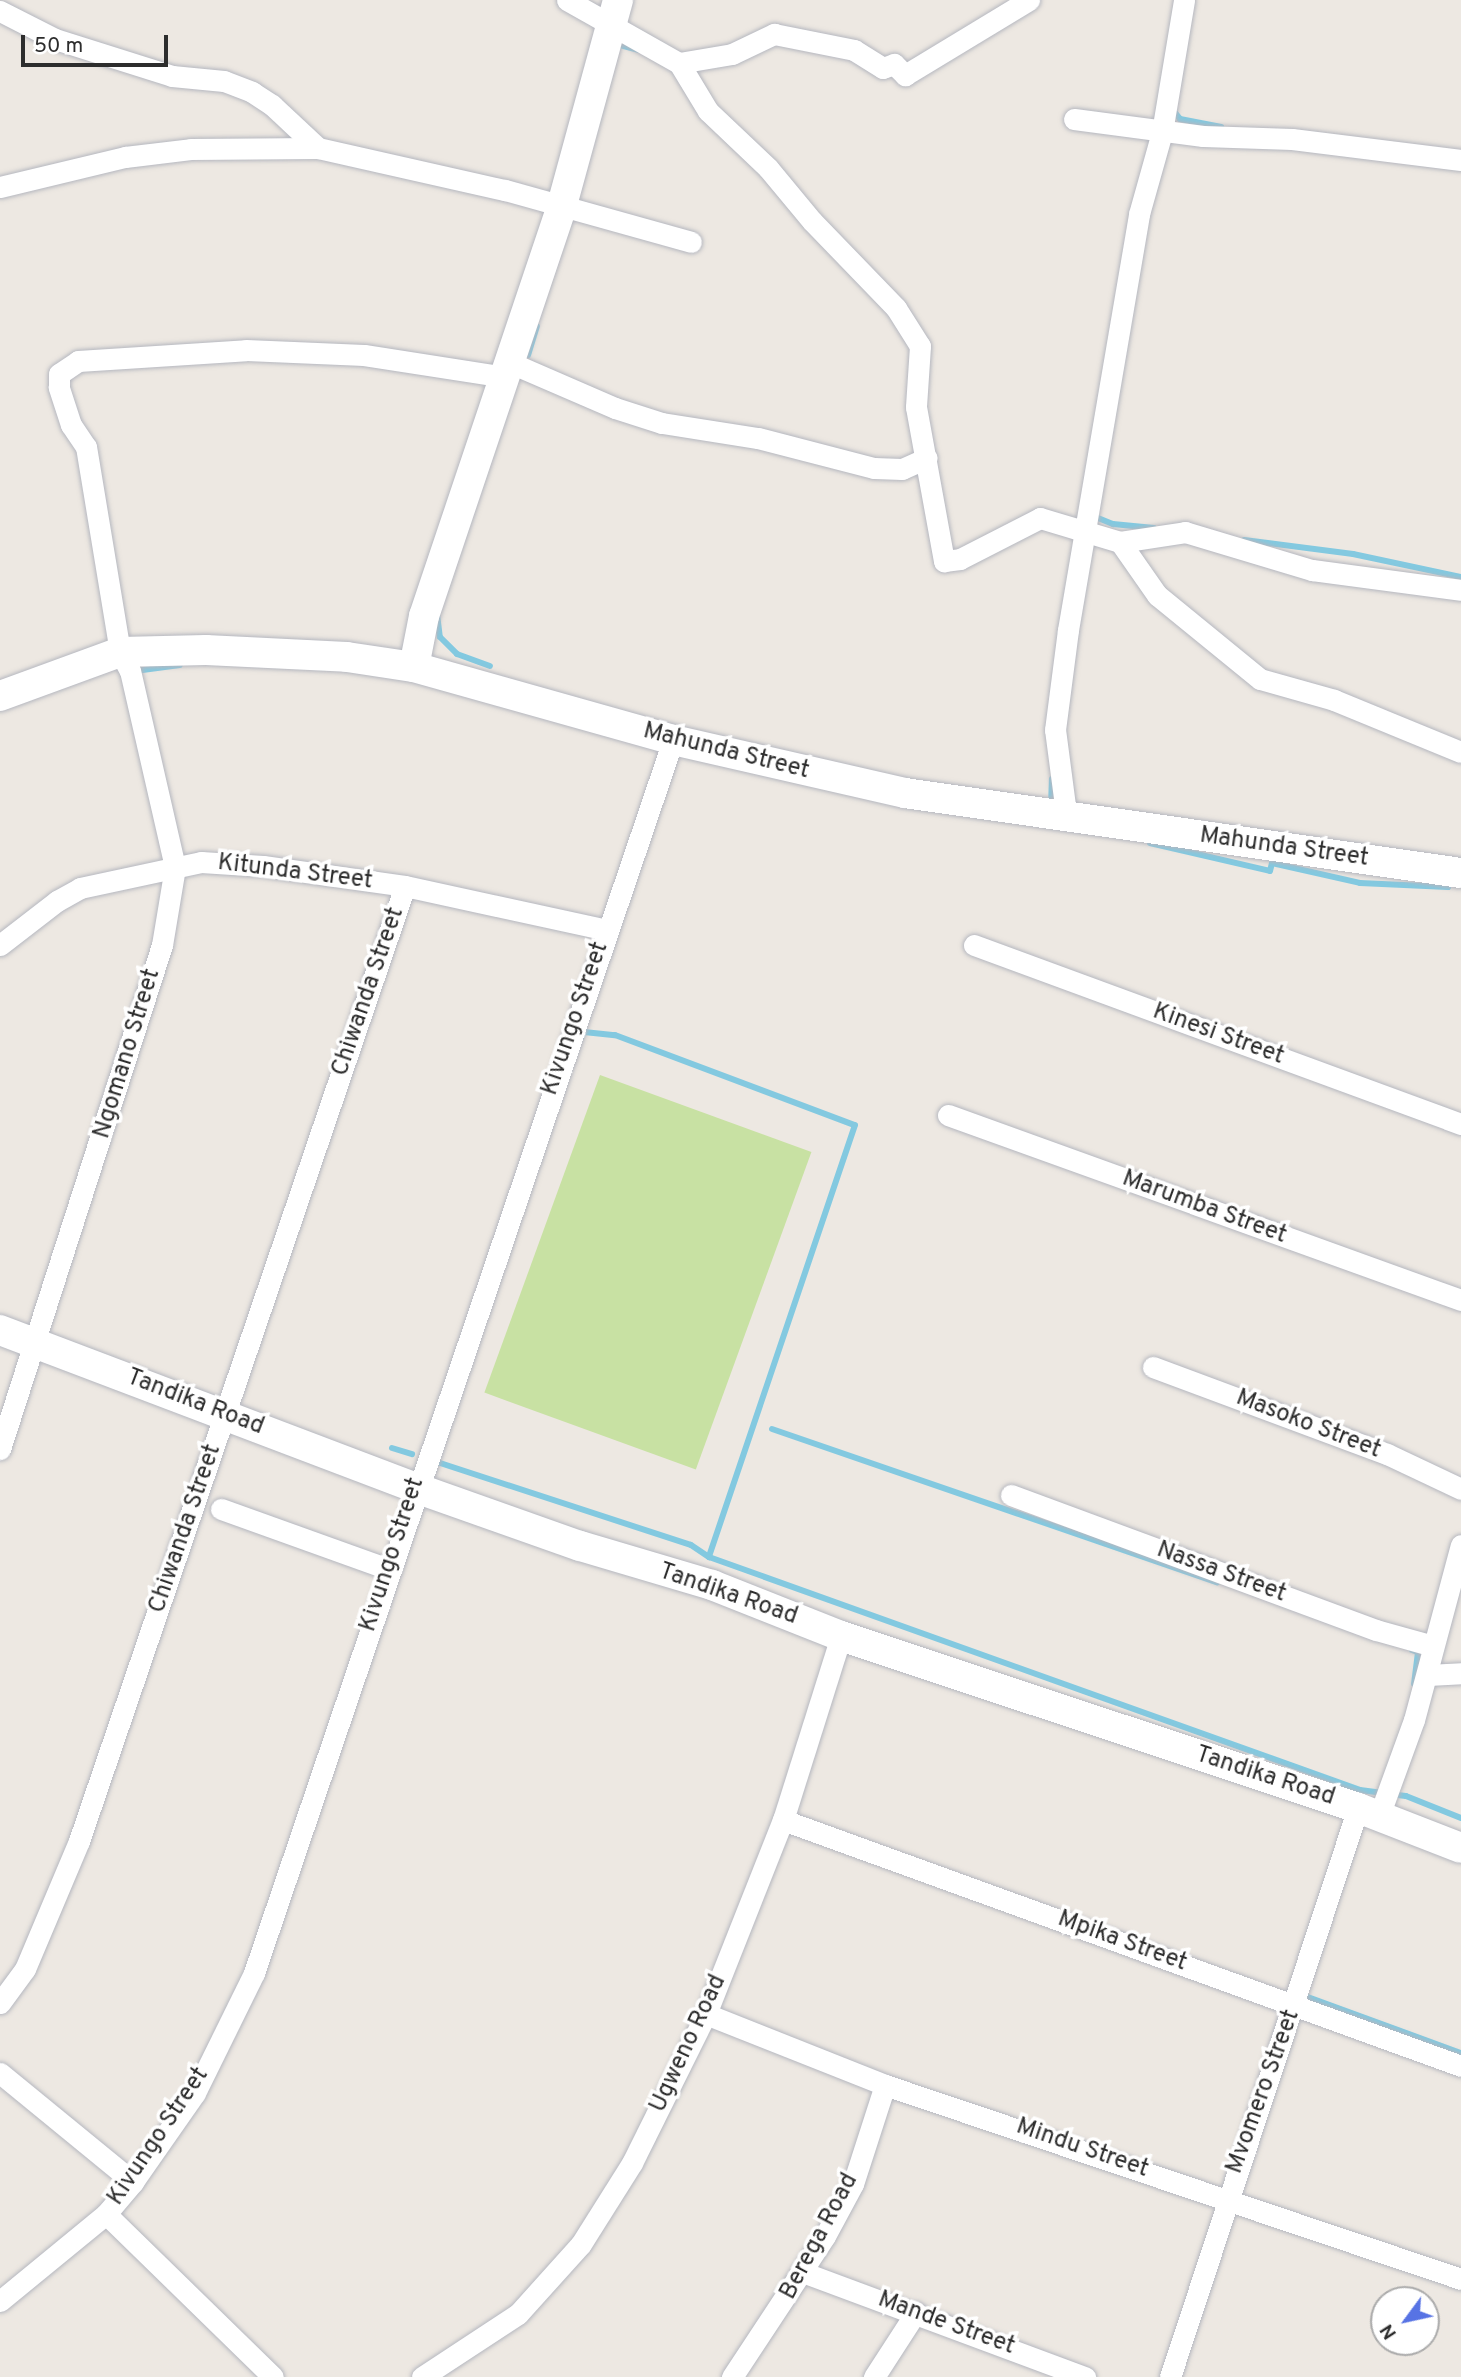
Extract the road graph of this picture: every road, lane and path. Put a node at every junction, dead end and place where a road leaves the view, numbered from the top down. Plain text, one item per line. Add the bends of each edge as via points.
1 (567, 0) edge
2 (1029, 0) edge
3 (1184, 0) edge
4 (0, 11) edge
5 (614, 11) edge
6 (679, 63) junction
7 (1074, 119) dead end
8 (1162, 132) junction
9 (318, 148) junction
10 (1461, 160) edge
11 (0, 187) edge
12 (562, 205) junction
13 (691, 242) dead end
14 (508, 370) junction
15 (927, 458) junction
16 (1088, 530) junction
17 (1119, 542) junction
18 (1461, 590) edge
19 (120, 652) junction
20 (414, 667) junction
21 (0, 696) edge
22 (673, 740) junction
23 (1461, 752) edge
24 (1066, 813) junction
25 (175, 867) junction
26 (1461, 873) edge
27 (405, 886) junction
28 (607, 930) junction
29 (0, 945) edge
30 (974, 945) dead end
31 (948, 1115) dead end
32 (1461, 1124) edge
33 (1461, 1300) edge
34 (0, 1330) edge
35 (37, 1343) junction
36 (1153, 1367) dead end
37 (226, 1415) junction
38 (0, 1450) edge
39 (416, 1488) junction
40 (1461, 1489) edge
41 (1011, 1495) dead end
42 (221, 1509) dead end
43 (1461, 1545) edge
44 (389, 1569) junction
45 (841, 1636) junction
46 (1433, 1646) junction
47 (1461, 1673) edge
48 (1427, 1675) junction
49 (1369, 1812) junction
50 (783, 1820) junction
51 (1461, 1848) edge
52 (0, 2003) edge
53 (1295, 2005) junction
54 (706, 2014) junction
55 (1461, 2066) edge
56 (0, 2073) edge
57 (885, 2085) junction
58 (134, 2182) junction
59 (1226, 2199) junction
60 (106, 2214) junction
61 (805, 2273) junction
62 (1461, 2279) edge
63 (0, 2301) edge
64 (916, 2312) junction
65 (1047, 2361) junction
66 (273, 2377) edge
67 (422, 2377) edge
68 (732, 2377) edge
69 (874, 2377) edge
70 (1031, 2377) edge
71 (1085, 2377) edge
72 (1170, 2377) edge

1 - 5 street
2 - 6 street via 905,75 894,64 883,68 854,50 774,34 732,54
3 - 8 street
4 - 9 street via 55,39 172,76 224,81 252,92
5 - 6 street
5 - 12 street
6 - 15 street via 708,111 768,168 908,325 920,346 916,407
7 - 8 street
8 - 10 street via 1292,139
8 - 16 street via 1139,214
9 - 11 street via 151,154
9 - 12 street
12 - 13 street
12 - 14 street
14 - 15 street, Ngomano Street via 662,423 758,438 874,468 902,469
14 - 19 street, Ngomano Street via 364,355 246,350 78,361 66,369 60,374 59,387 74,430 86,447
14 - 20 street via 424,616
15 - 16 street via 944,561 960,559 1032,518
16 - 17 street
16 - 24 street via 1055,730
17 - 18 street via 1185,533 1312,570
17 - 23 street via 1157,596 1260,680 1334,700
19 - 20 street, Mahunda Street via 257,652 347,657
19 - 21 street, Mahunda Street
19 - 25 street, Ngomano Street via 130,671
20 - 22 street, Mahunda Street
22 - 24 street, Mahunda Street via 905,793
22 - 28 street, Kivungo Street
24 - 26 street, Mahunda Street
25 - 27 street, Kitunda Street via 201,862 263,866
25 - 29 street, Kitunda Street via 80,888
25 - 35 street, Ngomano Street via 162,945
27 - 28 street, Kitunda Street
27 - 37 street, Chiwanda Street
28 - 39 street, Kivungo Street
30 - 32 street, Kinesi Street
31 - 33 street, Marumba Street
34 - 35 street, Tandika Road
35 - 37 street, Tandika Road
35 - 38 street, Ngomano Street
36 - 40 street, Masoko Street via 1387,1454
37 - 39 street, Tandika Road
37 - 52 street, Chiwanda Street via 79,1842 25,1969
39 - 44 street, Kivungo Street
39 - 45 street, Tandika Road via 580,1546 712,1585
41 - 46 street, Nassa Street
42 - 44 street
43 - 46 street, Mvomero Street
44 - 58 street, Kivungo Street via 254,1973 195,2093
45 - 49 street, Tandika Road
45 - 50 street, Ugweno Road
46 - 48 street, Mvomero Street
47 - 48 street
48 - 49 street, Mvomero Street
49 - 51 street, Tandika Road
49 - 53 street, Mvomero Street via 1329,1886
50 - 53 street, Mpika Street
50 - 54 street, Ugweno Road
53 - 55 street, Mpika Street
53 - 59 street, Mvomero Street
54 - 57 street, Mindu Street
54 - 67 street, Ugweno Road via 632,2164 581,2244 518,2314
56 - 58 street
57 - 59 street, Mindu Street
57 - 61 street, Berega Road via 853,2183
58 - 60 street, Kivungo Street
59 - 62 street, Mindu Street
59 - 72 street, Mvomero Street
60 - 63 street, Kivungo Street
60 - 66 street
61 - 64 street, Mande Street
61 - 68 street, Berega Road
64 - 65 street, Mande Street
64 - 69 street
65 - 70 street
65 - 71 street, Mande Street

